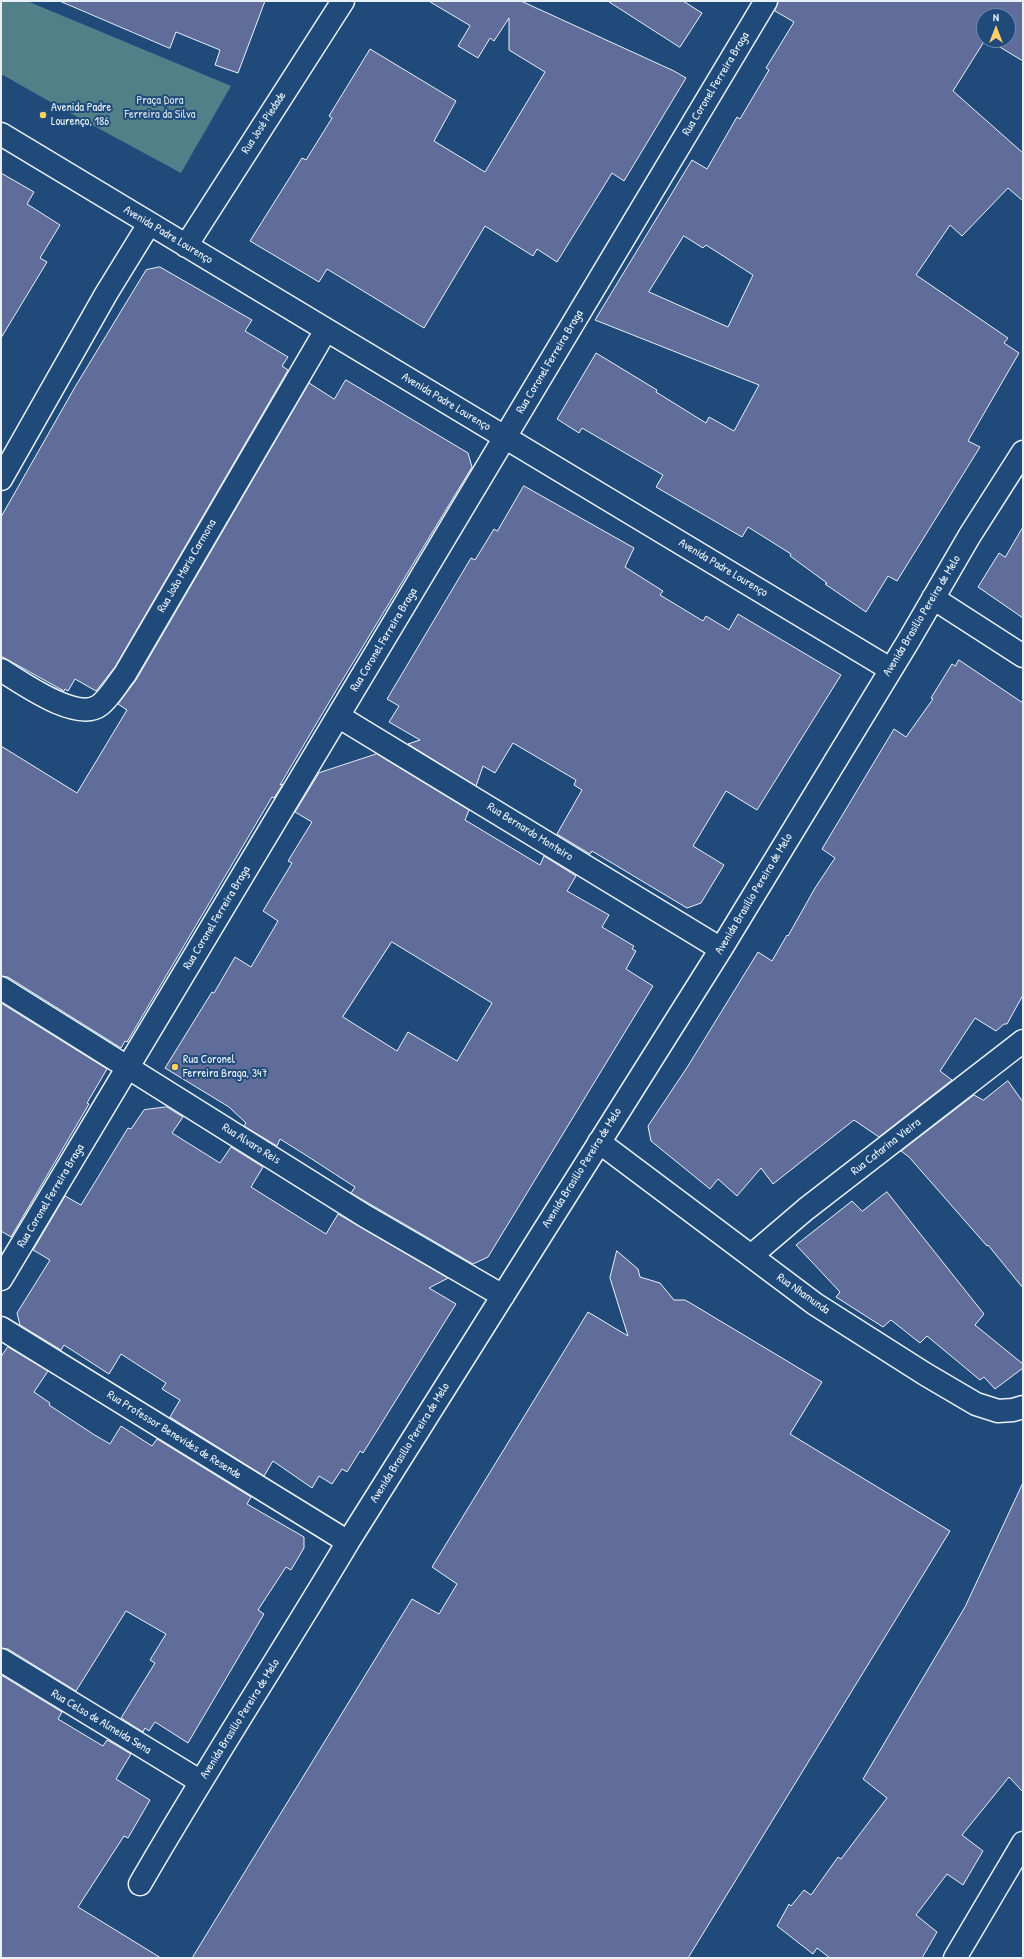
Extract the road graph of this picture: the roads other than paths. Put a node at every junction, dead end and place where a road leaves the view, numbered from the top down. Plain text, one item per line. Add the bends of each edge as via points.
1 (343, 1) edge
2 (766, 1) edge
3 (1, 134) edge
4 (149, 224) junction
5 (186, 246) junction
6 (326, 330) junction
7 (505, 437) junction
8 (1023, 452) edge
9 (1, 479) edge
10 (933, 598) junction
11 (1023, 656) edge
12 (890, 669) junction
13 (1, 670) edge
14 (338, 716) junction
15 (721, 949) junction
16 (1, 988) edge
17 (1023, 1040) edge
18 (128, 1068) junction
19 (599, 1142) junction
20 (751, 1256) junction
21 (1, 1280) edge
22 (503, 1296) junction
23 (1, 1328) edge
24 (1023, 1407) edge
25 (348, 1542) junction
26 (1, 1660) edge
27 (201, 1782) junction
28 (1023, 1843) edge
29 (140, 1884) dead end
30 (955, 1958) edge

1 - 5 street, Rua José Piedade
2 - 7 street, Rua Coronel Ferreira Braga
3 - 4 street, Avenida Padre Lourenço
4 - 5 street, Avenida Padre Lourenço
4 - 9 street via 106,294
5 - 6 street, Avenida Padre Lourenço
6 - 7 street, Avenida Padre Lourenço
6 - 13 street, Rua João Maria Carmona via 125,674 107,698 99,706 89,710 72,708 51,700
7 - 12 street, Avenida Padre Lourenço
7 - 14 street, Rua Coronel Ferreira Braga
8 - 10 street, Avenida Brasilio Pereira de Melo
10 - 11 street
10 - 12 street, Avenida Brasilio Pereira de Melo
12 - 15 street, Avenida Brasilio Pereira de Melo
14 - 15 street, Rua Bernardo Monteiro
14 - 18 street, Rua Coronel Ferreira Braga
15 - 19 street, Avenida Brasilio Pereira de Melo
16 - 18 street, Rua Alvaro Reis
17 - 20 street, Rua Catarina Vieira via 806,1209
18 - 21 street, Rua Coronel Ferreira Braga
18 - 22 street, Rua Alvaro Reis via 365,1216
19 - 20 street, Rua Nhamunda
19 - 22 street, Avenida Brasilio Pereira de Melo
20 - 24 street, Rua Nhamunda via 814,1304 976,1404 998,1411
22 - 25 street, Avenida Brasilio Pereira de Melo
23 - 25 street, Rua Professor Benevides de Resende
25 - 27 street, Avenida Brasilio Pereira de Melo
26 - 27 street, Rua Celso de Almeida Sena
27 - 29 street, Avenida Brasilio Pereira de Melo
28 - 30 street

